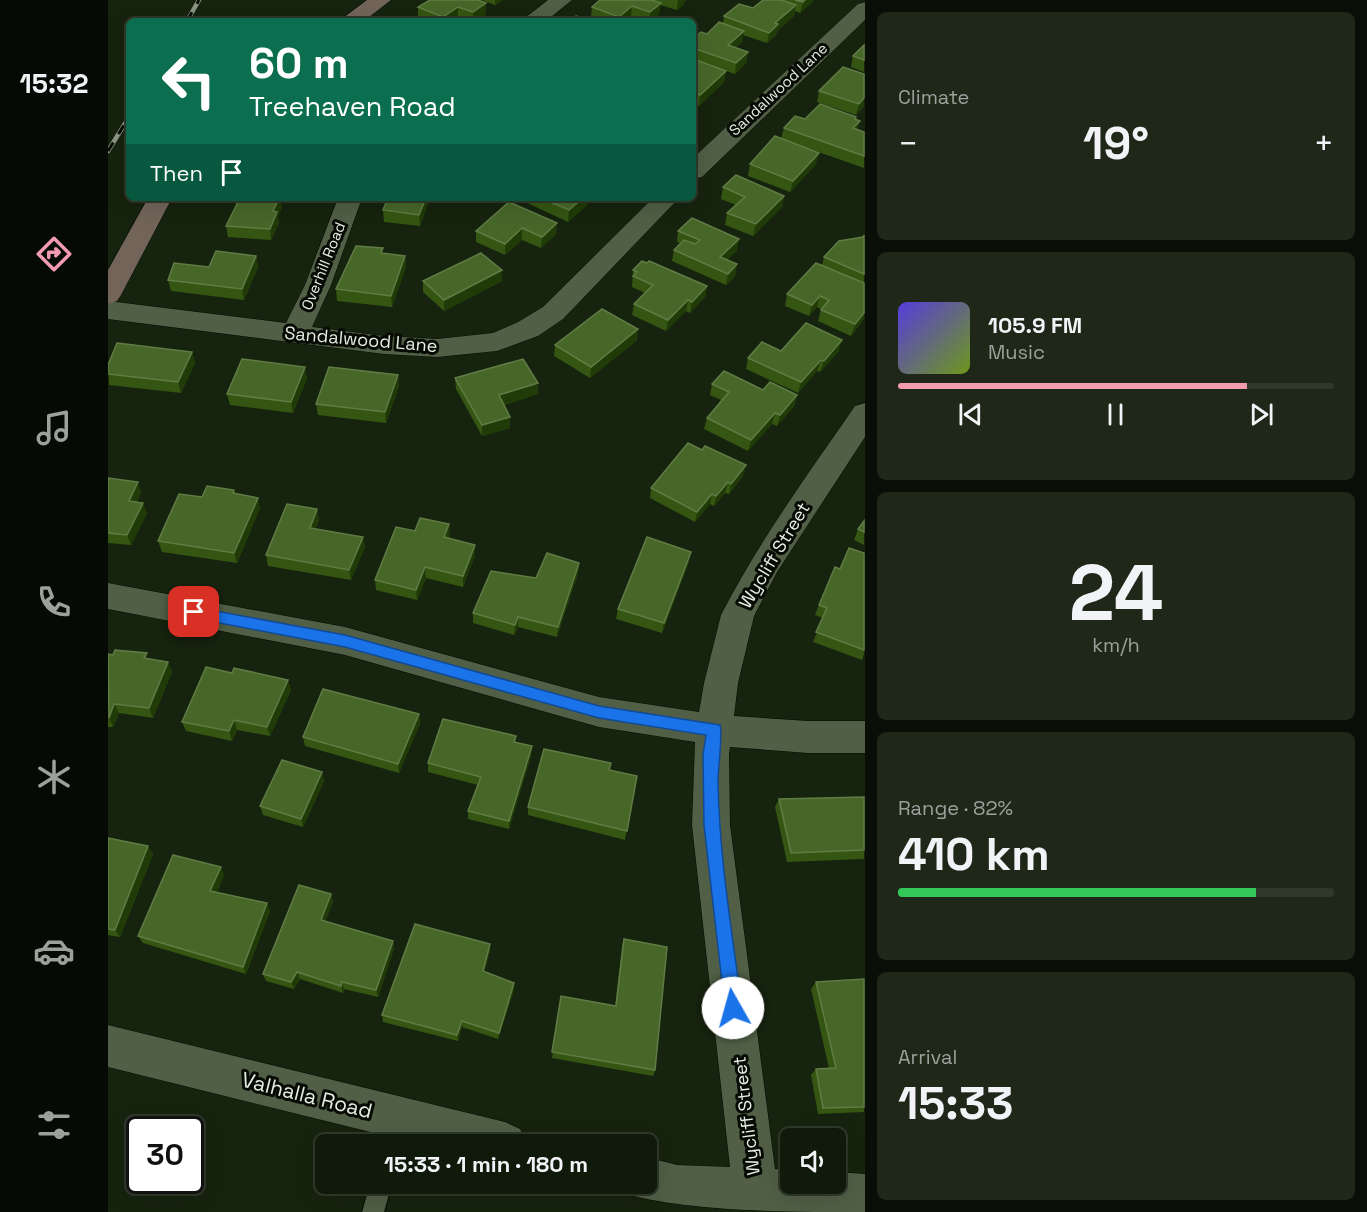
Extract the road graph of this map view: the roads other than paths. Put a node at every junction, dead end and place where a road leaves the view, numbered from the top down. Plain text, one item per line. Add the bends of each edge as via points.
1 (381, 0) edge
2 (562, 0) edge
3 (864, 8) edge
4 (354, 18) edge
5 (536, 18) edge
6 (696, 169) edge
7 (158, 201) edge
8 (349, 201) edge
9 (664, 201) edge
10 (108, 295) edge
11 (108, 310) edge
12 (295, 334) junction
13 (864, 413) edge
14 (108, 596) edge
15 (715, 730) junction
16 (864, 737) edge
17 (108, 1046) edge
18 (396, 1131) edge
19 (421, 1134) edge
20 (657, 1182) edge
21 (378, 1194) edge
22 (864, 1196) edge
23 (756, 1202) edge
24 (373, 1212) edge

1 - 4 main road
2 - 5 street
3 - 6 street, Sandalwood Lane
7 - 10 main road
8 - 12 street, Overhill Road
9 - 12 street, Sandalwood Lane via 553,313 497,342 437,348
11 - 12 street, Sandalwood Lane
13 - 15 street, Wycliff Street via 766,563 738,615 721,682
14 - 15 street via 345,641 599,712
15 - 16 street
15 - 23 street, Wycliff Street via 711,825
17 - 18 street, Valhalla Road
18 - 19 street, Valhalla Road
20 - 23 street
21 - 24 lane
22 - 23 street

